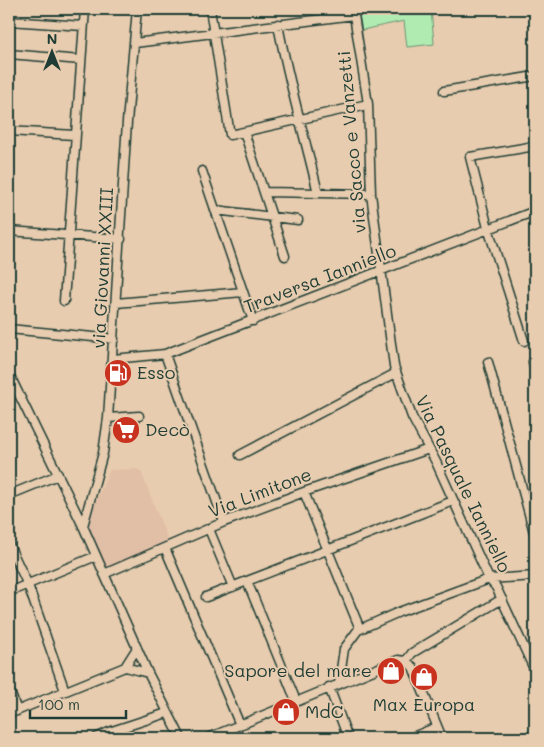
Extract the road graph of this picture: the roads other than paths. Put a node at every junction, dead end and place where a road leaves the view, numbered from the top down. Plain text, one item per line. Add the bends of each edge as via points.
1 (85, 9) edge
2 (137, 9) edge
3 (210, 9) edge
4 (353, 12) edge
5 (9, 21) edge
6 (278, 24) junction
7 (83, 26) junction
8 (214, 32) junction
9 (135, 43) junction
10 (9, 54) edge
11 (81, 60) junction
12 (535, 76) edge
13 (444, 91) dead end
14 (368, 104) junction
15 (301, 119) junction
16 (9, 130) edge
17 (244, 132) junction
18 (74, 135) junction
19 (535, 146) edge
20 (202, 171) dead end
21 (266, 192) junction
22 (318, 193) junction
23 (371, 194) junction
24 (215, 210) junction
25 (535, 210) edge
26 (273, 217) junction
27 (298, 220) dead end
28 (488, 228) junction
29 (9, 231) edge
30 (68, 235) junction
31 (121, 239) junction
32 (285, 256) dead end
33 (379, 270) junction
34 (243, 292) junction
35 (64, 301) dead end
36 (116, 304) junction
37 (253, 321) junction
38 (9, 329) edge
39 (114, 339) junction
40 (524, 340) dead end
41 (165, 354) junction
42 (113, 360) junction
43 (488, 362) dead end
44 (533, 362) dead end
45 (535, 370) edge
46 (396, 373) junction
47 (9, 374) edge
48 (402, 391) joint
49 (139, 416) dead end
50 (108, 418) junction
51 (429, 449) junction
52 (240, 456) dead end
53 (58, 475) junction
54 (304, 492) junction
55 (9, 495) edge
56 (453, 501) junction
57 (224, 522) junction
58 (83, 526) junction
59 (209, 529) junction
60 (535, 536) edge
61 (9, 545) edge
62 (165, 548) junction
63 (328, 550) junction
64 (96, 556) junction
65 (104, 574) junction
66 (535, 576) edge
67 (489, 579) junction
68 (247, 581) junction
69 (28, 584) junction
70 (233, 587) junction
71 (9, 592) edge
72 (206, 597) dead end
73 (502, 599) junction
74 (360, 629) junction
75 (140, 654) junction
76 (406, 661) junction
77 (129, 667) junction
78 (535, 671) edge
79 (148, 673) junction
80 (339, 683) junction
81 (329, 687) junction
82 (9, 689) edge
83 (66, 691) junction
84 (296, 701) junction
85 (13, 712) edge
86 (167, 713) junction
87 (240, 725) junction
88 (437, 727) junction
89 (96, 738) edge
90 (181, 738) edge
91 (208, 738) edge
92 (348, 738) edge
93 (410, 738) edge
94 (442, 738) edge

1 - 7 street
2 - 9 street, via Giovanni XXIII
3 - 8 street
4 - 6 street
4 - 14 street, via Sacco e Vanzetti
5 - 7 street
6 - 8 street
6 - 15 street via 286,72
7 - 11 street
8 - 9 street
8 - 17 street via 230,135
9 - 31 street, via Giovanni XXIII
10 - 11 street
11 - 18 street
12 - 13 street
14 - 15 street
14 - 23 street, via Sacco e Vanzetti
15 - 17 street
15 - 22 street
16 - 18 street
17 - 21 street
18 - 30 street
19 - 28 street via 470,157
20 - 24 street
21 - 22 street
21 - 26 street
22 - 23 street
23 - 33 street, via Sacco e Vanzetti
24 - 26 street
24 - 34 street
25 - 28 street, Traversa Ianniello
26 - 27 street
26 - 32 street
28 - 33 street, Traversa Ianniello
28 - 40 street
29 - 30 street
30 - 31 street
30 - 35 street
31 - 36 street, via Giovanni XXIII
33 - 37 street, Traversa Ianniello
33 - 46 street, via Sacco e Vanzetti
34 - 36 street
34 - 37 street
36 - 39 street, via Giovanni XXIII
37 - 41 street, Traversa Ianniello
38 - 39 street
39 - 42 street, via Giovanni XXIII
41 - 42 street, Traversa Ianniello
41 - 57 street
42 - 50 street, via Giovanni XXIII
43 - 60 street
44 - 45 street
46 - 48 street, via Sacco e Vanzetti
46 - 52 street
47 - 53 street
48 - 51 street, Via Pasquale Ianniello
49 - 50 street
50 - 58 street, via Giovanni XXIII via 103,453
51 - 54 street, Via Limitone
51 - 56 street, Via Pasquale Ianniello
53 - 55 street
53 - 58 street
54 - 57 street, Via Limitone
54 - 63 street
56 - 63 street
56 - 67 street, Via Pasquale Ianniello
57 - 59 street, Via Limitone
58 - 64 street
59 - 62 street, Via Limitone
59 - 70 street
61 - 69 street
62 - 65 street, Via Limitone
62 - 87 street
63 - 68 street
63 - 74 street
64 - 65 street
64 - 69 street
65 - 75 street
66 - 67 street
67 - 73 street, Via Pasquale Ianniello
67 - 74 street
68 - 70 street
68 - 84 street
69 - 71 street
69 - 83 street
70 - 72 street
73 - 76 street via 412,653
73 - 78 street, Via Pasquale Ianniello
74 - 80 street via 344,649
75 - 77 street
75 - 77 street via 140,665
75 - 79 street
76 - 80 street via 393,661
76 - 88 street via 413,667
77 - 79 street
77 - 83 street
79 - 86 street
80 - 81 street
81 - 84 street
81 - 92 street
82 - 85 street
83 - 85 street
84 - 87 street
86 - 89 street
86 - 90 street
87 - 91 street
88 - 93 street
88 - 94 street

